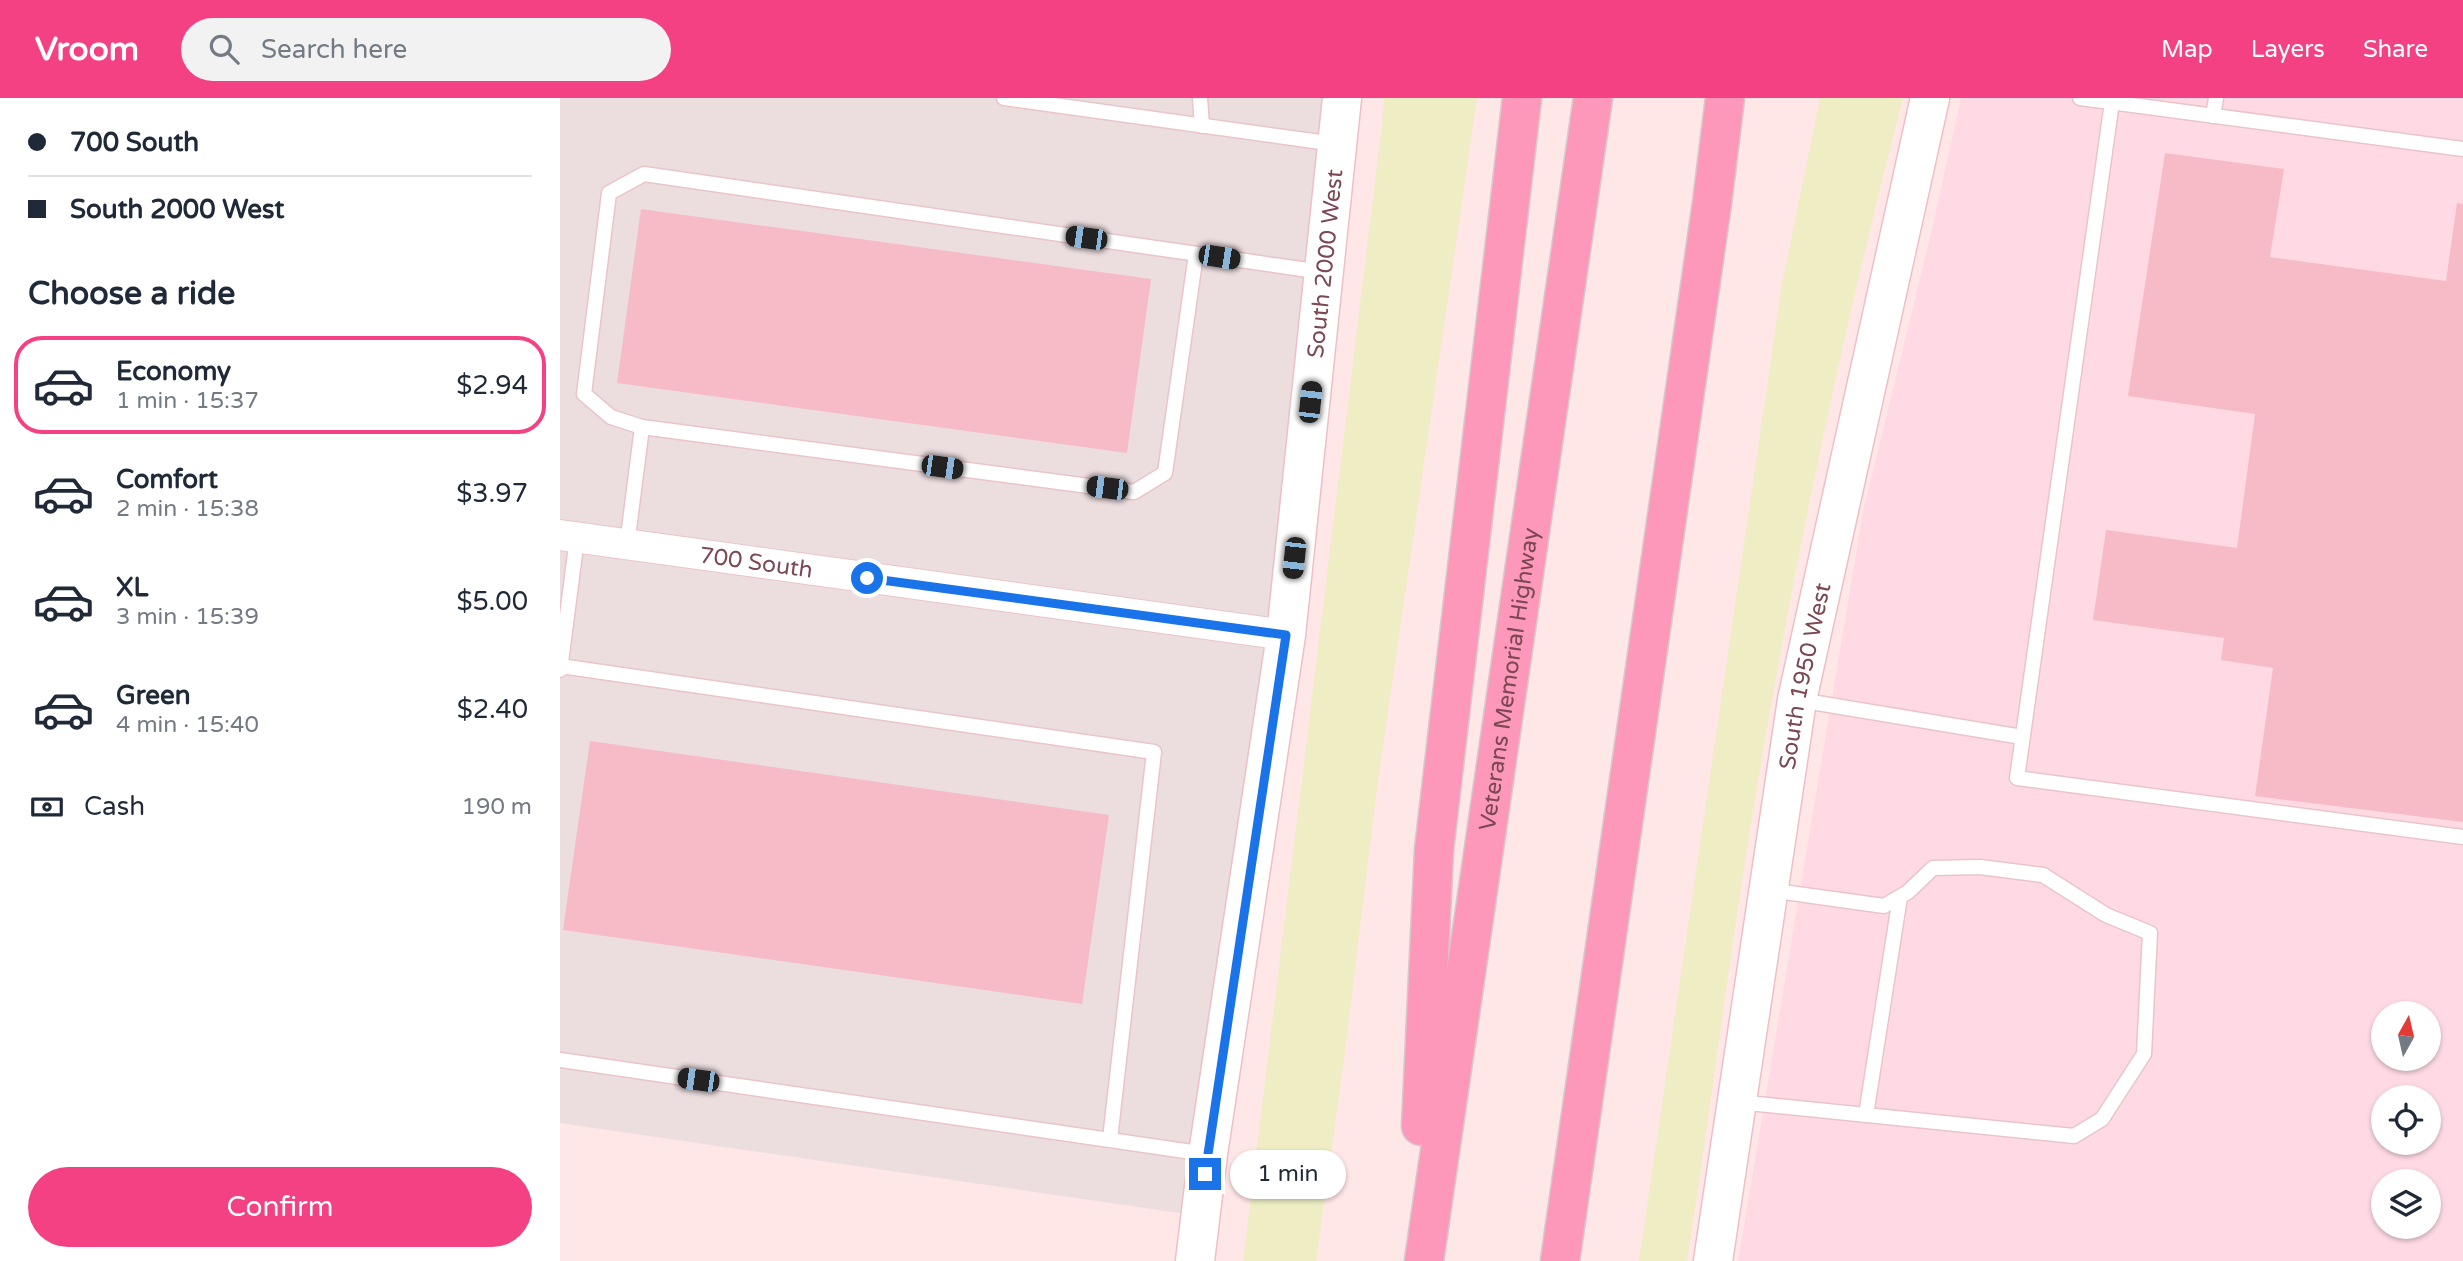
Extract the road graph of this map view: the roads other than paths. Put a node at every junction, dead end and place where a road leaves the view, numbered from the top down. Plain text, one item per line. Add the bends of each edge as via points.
1 (1004, 98) edge
2 (1199, 98) edge
3 (1342, 98) edge
4 (1522, 98) edge
5 (1593, 98) edge
6 (1724, 98) edge
7 (1752, 98) edge
8 (1930, 98) edge
9 (2080, 98) edge
10 (2216, 98) edge
11 (2112, 102) junction
12 (1101, 105) edge
13 (2213, 116) junction
14 (1202, 126) junction
15 (1336, 145) junction
16 (2463, 149) edge
17 (1712, 202) junction
18 (1196, 254) junction
19 (1323, 272) junction
20 (642, 427) junction
21 (569, 536) edge
22 (627, 545) junction
23 (1286, 635) junction
24 (560, 668) edge
25 (1797, 700) junction
26 (2022, 737) junction
27 (2463, 837) edge
28 (1769, 890) junction
29 (1900, 897) junction
30 (560, 1060) edge
31 (1737, 1102) junction
32 (1866, 1115) junction
33 (1110, 1139) junction
34 (1208, 1154) junction
35 (1195, 1261) edge
36 (1415, 1261) edge
37 (1424, 1261) edge
38 (1560, 1261) edge
39 (1713, 1261) edge

1 - 12 lane
2 - 14 lane
3 - 15 street, South 2000 West
4 - 36 highway via 1434,850
5 - 37 highway, Veterans Memorial Highway
6 - 17 highway
7 - 17 highway
8 - 25 street, South 1950 West
9 - 11 lane
10 - 13 lane
11 - 13 lane
11 - 26 lane
12 - 14 lane
13 - 16 lane
14 - 15 lane
15 - 19 street, South 2000 West
17 - 38 highway
18 - 19 lane
18 - 20 lane via 1165,473 1134,492
18 - 20 lane via 644,174 609,193 584,394 611,417
19 - 23 street, South 2000 West
20 - 22 lane
21 - 22 street, 700 South
21 - 24 lane
22 - 23 street, 700 South
23 - 34 street, South 2000 West
24 - 33 lane via 1154,752
25 - 26 lane
25 - 28 street, South 1950 West
26 - 27 lane via 2017,778
28 - 29 lane via 1884,906
28 - 31 street, South 1950 West
29 - 32 lane
29 - 32 lane via 1933,868 1980,867 2042,875 2106,915 2150,933 2144,1055 2102,1119 2074,1136
30 - 33 lane
31 - 32 lane
31 - 39 street, South 1950 West
33 - 34 lane
34 - 35 street, South 2000 West

